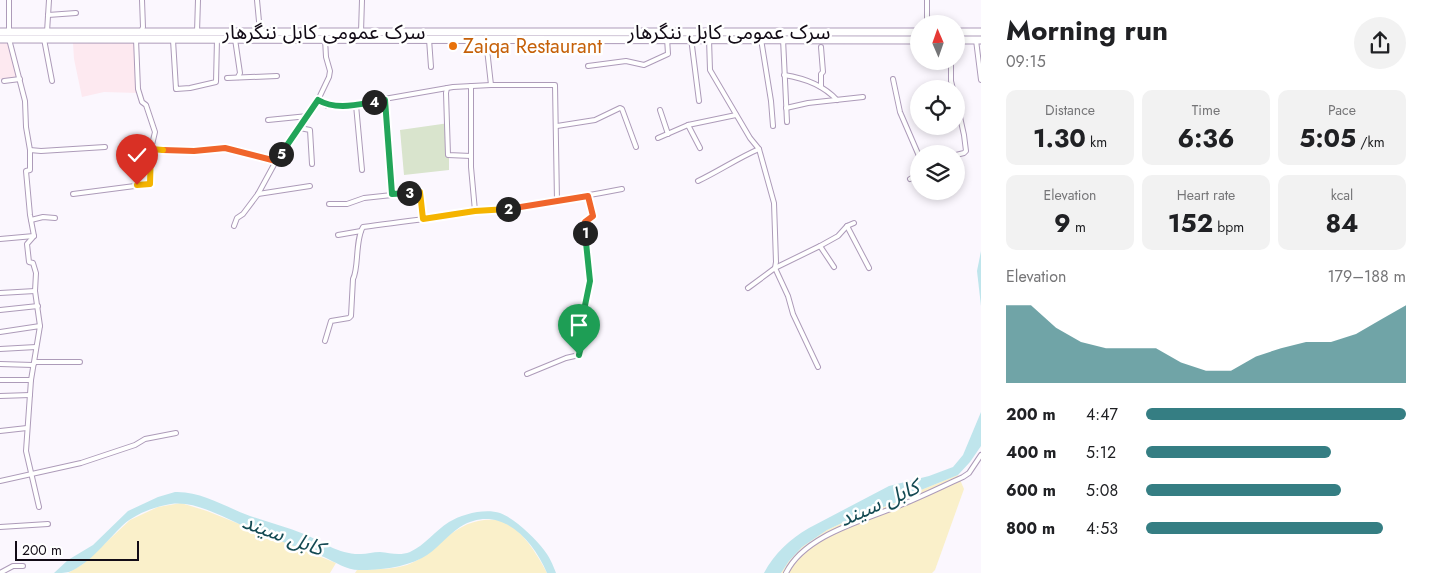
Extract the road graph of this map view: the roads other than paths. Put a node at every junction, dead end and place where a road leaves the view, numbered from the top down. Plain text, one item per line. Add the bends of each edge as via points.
1 (10, 0) edge
2 (49, 0) edge
3 (142, 0) edge
4 (198, 0) edge
5 (257, 0) edge
6 (362, 0) edge
7 (927, 0) edge
8 (76, 13) dead end
9 (48, 15) junction
10 (927, 15) edge
11 (0, 32) edge
12 (47, 32) junction
13 (197, 32) junction
14 (260, 32) junction
15 (910, 32) edge
16 (965, 32) edge
17 (981, 32) edge
18 (9, 36) junction
19 (139, 36) junction
20 (363, 36) junction
21 (429, 38) junction
22 (667, 38) junction
23 (690, 38) junction
24 (708, 38) junction
25 (0, 39) edge
26 (44, 39) junction
27 (217, 39) junction
28 (235, 39) junction
29 (325, 39) junction
30 (486, 39) junction
31 (761, 39) junction
32 (783, 39) junction
33 (174, 40) junction
34 (910, 40) edge
35 (965, 40) edge
36 (978, 40) edge
37 (820, 47) dead end
38 (588, 66) dead end
39 (431, 67) dead end
40 (277, 76) dead end
41 (784, 76) junction
42 (238, 77) junction
43 (227, 78) dead end
44 (20, 79) junction
45 (893, 79) dead end
46 (981, 80) edge
47 (4, 81) dead end
48 (52, 81) dead end
49 (491, 85) junction
50 (471, 86) junction
51 (821, 87) junction
52 (447, 88) junction
53 (863, 97) dead end
54 (318, 100) junction
55 (385, 100) junction
56 (837, 100) junction
57 (699, 101) dead end
58 (356, 105) junction
59 (786, 108) junction
60 (660, 110) dead end
61 (736, 115) junction
62 (308, 116) junction
63 (268, 120) dead end
64 (788, 122) dead end
65 (688, 125) junction
66 (557, 126) junction
67 (773, 126) dead end
68 (300, 128) junction
69 (668, 134) junction
70 (964, 135) edge
71 (658, 138) dead end
72 (914, 145) edge
73 (105, 147) dead end
74 (636, 148) dead end
75 (700, 148) dead end
76 (151, 149) junction
77 (759, 149) junction
78 (30, 150) junction
79 (123, 150) dead end
80 (965, 152) edge
81 (471, 156) junction
82 (276, 161) junction
83 (312, 164) dead end
84 (362, 170) dead end
85 (698, 181) dead end
86 (310, 186) dead end
87 (622, 189) dead end
88 (73, 194) dead end
89 (258, 194) junction
90 (392, 194) junction
91 (588, 196) junction
92 (557, 200) junction
93 (328, 204) dead end
94 (475, 211) junction
95 (55, 218) dead end
96 (423, 219) junction
97 (31, 220) junction
98 (854, 223) dead end
99 (234, 226) dead end
100 (847, 226) junction
101 (361, 231) junction
102 (338, 235) dead end
103 (34, 236) junction
104 (0, 239) edge
105 (820, 246) junction
106 (834, 267) dead end
107 (775, 268) junction
108 (869, 268) dead end
109 (748, 288) dead end
110 (35, 291) junction
111 (0, 294) edge
112 (38, 306) junction
113 (0, 310) edge
114 (40, 326) junction
115 (0, 332) edge
116 (325, 341) dead end
117 (36, 346) junction
118 (0, 349) edge
119 (80, 362) dead end
120 (0, 364) edge
121 (33, 365) junction
122 (818, 367) dead end
123 (527, 374) dead end
124 (0, 380) edge
125 (30, 380) junction
126 (30, 395) junction
127 (0, 396) edge
128 (27, 428) junction
129 (0, 431) edge
130 (176, 432) dead end
131 (981, 455) edge
132 (32, 473) junction
133 (0, 480) edge
134 (39, 507) dead end
135 (48, 524) dead end
136 (0, 527) edge
137 (23, 566) dead end
138 (0, 573) edge
139 (786, 573) edge

1 - 18 street
2 - 9 street
3 - 19 street via 143,27
4 - 13 street
5 - 14 street
6 - 20 street
7 - 10 street
8 - 9 street
9 - 12 street
11 - 18 highway, سرک عمومی کابل ننگرهار
12 - 18 highway, سرک عمومی کابل ننگرهار
12 - 19 highway, سرک عمومی کابل ننگرهار
13 - 14 highway, سرک عمومی کابل ننگرهار
13 - 19 highway, سرک عمومی کابل ننگرهار
14 - 20 highway, سرک عمومی کابل ننگرهار
15 - 20 highway, سرک عمومی کابل ننگرهار
16 - 17 highway
18 - 25 highway, سرک عمومی کابل ننگرهار
18 - 26 highway, سرک عمومی کابل ننگرهار
18 - 44 street
19 - 26 highway, سرک عمومی کابل ننگرهار
19 - 33 highway, سرک عمومی کابل ننگرهار
19 - 76 street via 138,89 155,132
20 - 21 highway, سرک عمومی کابل ننگرهار
20 - 29 highway, سرک عمومی کابل ننگرهار
21 - 30 highway, سرک عمومی کابل ننگرهار
21 - 39 street
22 - 23 highway, سرک عمومی کابل ننگرهار
22 - 30 highway, سرک عمومی کابل ننگرهار
22 - 38 street via 668,54 644,65 626,61
23 - 24 highway, سرک عمومی کابل ننگرهار
23 - 57 street
24 - 31 highway, سرک عمومی کابل ننگرهار
24 - 61 street via 710,70
26 - 48 street
27 - 28 highway, سرک عمومی کابل ننگرهار
27 - 33 highway, سرک عمومی کابل ننگرهار
27 - 33 street via 216,82 176,89
28 - 29 highway, سرک عمومی کابل ننگرهار
28 - 42 street
29 - 54 street via 330,71
30 - 49 street
31 - 32 highway, سرک عمومی کابل ننگرهار
31 - 67 street
32 - 34 highway, سرک عمومی کابل ننگرهار
32 - 41 street
35 - 36 highway
36 - 46 street
37 - 51 street
40 - 42 street
41 - 51 street via 802,78
41 - 59 street
42 - 43 street
44 - 47 street
44 - 78 street
45 - 72 street via 900,112
49 - 50 street
49 - 66 street via 555,85
50 - 52 street
50 - 81 street
51 - 56 street
52 - 55 street
52 - 81 street via 448,156
53 - 56 street
54 - 58 street via 327,106
54 - 62 street
55 - 58 street
55 - 90 street
56 - 59 street
58 - 84 street
59 - 64 street
60 - 69 street
61 - 65 street
61 - 77 street
62 - 63 street
62 - 68 street
65 - 69 street
65 - 75 street
66 - 74 street via 594,120 620,108
66 - 92 street
68 - 82 street
68 - 83 street via 310,130
69 - 71 street
70 - 80 street
73 - 78 street
76 - 79 street
76 - 82 street via 194,151 225,148
76 - 88 street via 150,184
77 - 85 street
77 - 107 street via 774,203
78 - 97 street via 30,170 26,171
81 - 94 street
82 - 89 street
86 - 89 street
87 - 91 street
89 - 99 street
90 - 93 street via 347,204
90 - 96 street via 420,192
91 - 92 street
91 - 123 street via 593,216 585,222 590,281 579,355
92 - 94 street
94 - 96 street
95 - 97 street
96 - 101 street via 363,227
97 - 103 street
98 - 100 street
100 - 105 street via 838,236
100 - 108 street
101 - 102 street
101 - 116 street via 351,316 331,321
103 - 104 street
103 - 110 street via 27,244 29,262 33,263 36,273
105 - 106 street
105 - 107 street
107 - 109 street
107 - 122 street
110 - 111 street
110 - 112 street
112 - 113 street
112 - 114 street
114 - 115 street
114 - 117 street
117 - 118 street
117 - 121 street
119 - 121 street via 35,362
120 - 121 street
121 - 125 street
124 - 125 street
125 - 126 street
126 - 127 street
126 - 128 street
128 - 129 street
128 - 132 street via 26,451
130 - 132 street via 145,439 81,463
131 - 139 street via 963,478 816,541 801,553
132 - 133 street
132 - 134 street
135 - 136 street
137 - 138 street via 13,566

